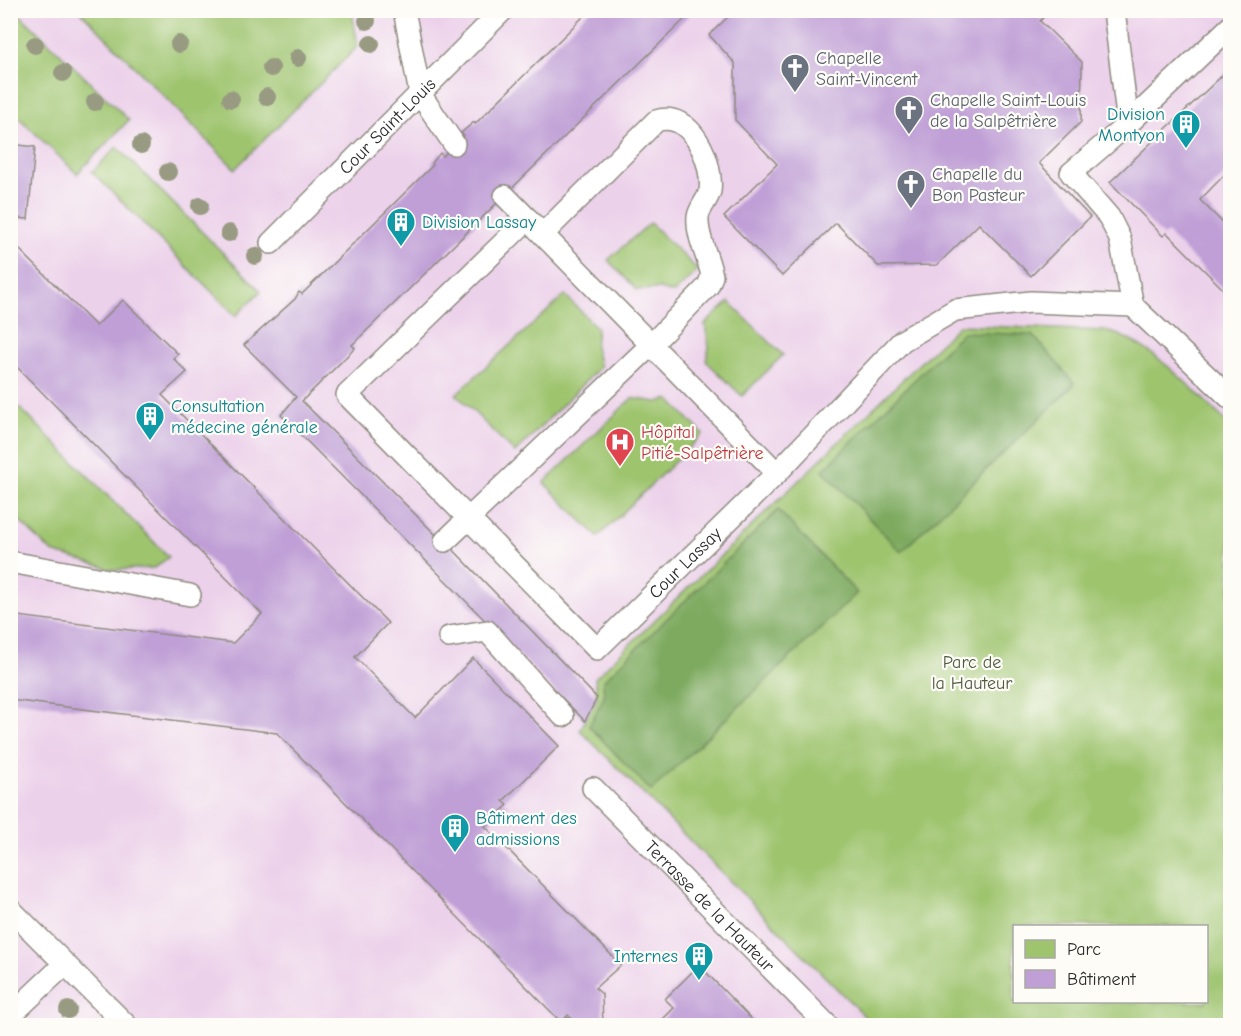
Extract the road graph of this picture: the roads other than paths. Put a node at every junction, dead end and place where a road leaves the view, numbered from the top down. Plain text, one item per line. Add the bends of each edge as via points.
1 (404, 10) edge
2 (503, 10) edge
3 (1114, 10) edge
4 (1230, 27) edge
5 (420, 93) junction
6 (1128, 124) junction
7 (454, 144) dead end
8 (505, 196) dead end
9 (528, 219) junction
10 (543, 234) junction
11 (271, 243) dead end
12 (1132, 306) junction
13 (651, 345) junction
14 (1230, 398) edge
15 (777, 473) junction
16 (468, 519) junction
17 (445, 541) dead end
18 (10, 562) edge
19 (190, 595) dead end
20 (449, 637) dead end
21 (563, 716) dead end
22 (593, 788) dead end
23 (10, 909) edge
24 (66, 964) junction
25 (10, 1016) edge
26 (127, 1026) edge
27 (828, 1026) edge

1 - 5 lane
2 - 5 lane, Cour Saint-Louis
3 - 6 lane
4 - 6 lane
5 - 7 lane
5 - 11 lane, Cour Saint-Louis
6 - 12 lane via 1071,173 1109,217 1120,239
8 - 9 lane
9 - 10 lane
9 - 16 lane, Cour Lassay via 347,396
10 - 13 lane
10 - 13 lane via 656,121 676,120 686,127 705,152 710,191 698,217 712,276 708,286
12 - 14 lane
12 - 15 lane via 1031,302 956,310 902,341
13 - 15 lane
13 - 16 lane
15 - 16 lane, Cour Lassay via 597,649
16 - 17 lane
18 - 19 lane
20 - 21 lane via 487,632
22 - 27 lane, Terrasse de la Hauteur
23 - 24 lane
24 - 25 lane
24 - 26 lane

